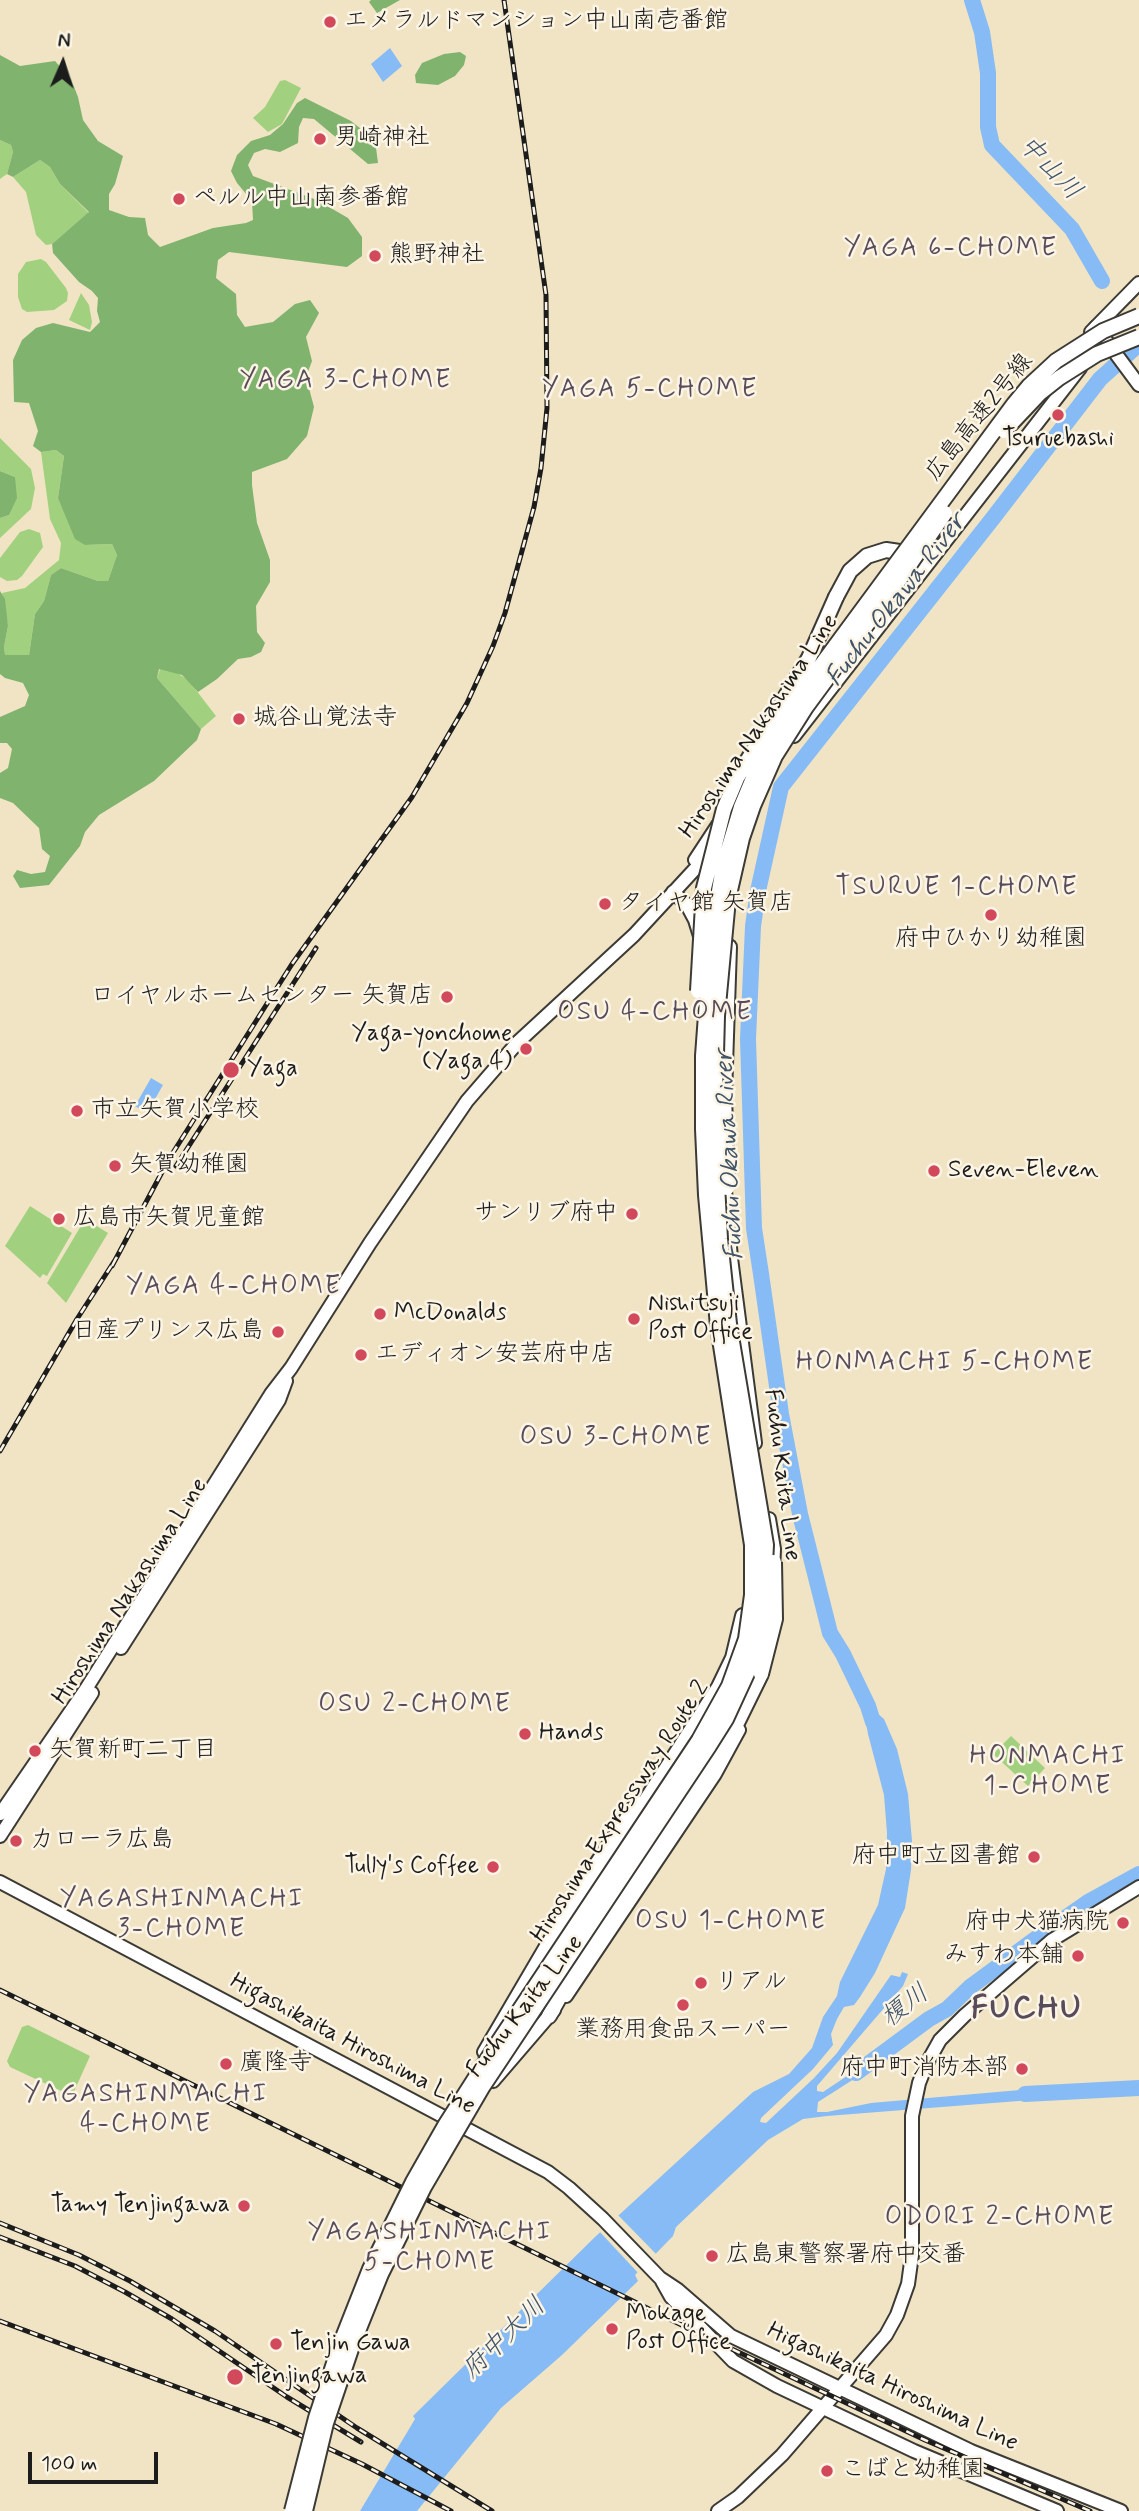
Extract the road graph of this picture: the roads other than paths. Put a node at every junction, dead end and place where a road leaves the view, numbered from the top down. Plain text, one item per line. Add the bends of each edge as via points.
1 (1139, 283) edge
2 (1139, 316) edge
3 (1096, 327) junction
4 (1139, 337) edge
5 (1135, 381) edge
6 (913, 554) junction
7 (889, 585) junction
8 (750, 797) junction
9 (673, 892) junction
10 (703, 1129) junction
11 (291, 1368) junction
12 (741, 1403) junction
13 (750, 1488) junction
14 (734, 1647) dead end
15 (0, 1814) edge
16 (0, 1836) edge
17 (0, 1882) edge
18 (1139, 1886) edge
19 (549, 2016) junction
20 (489, 2043) junction
21 (443, 2118) junction
22 (462, 2129) junction
23 (656, 2274) junction
24 (840, 2389) junction
25 (822, 2408) junction
26 (292, 2511) edge
27 (305, 2511) edge
28 (718, 2511) edge
29 (1057, 2511) edge
30 (1121, 2511) edge

1 - 3 main road, Hiroshima Nakashima Line
2 - 7 highway, 広島高速2号線, bridge via 1087,340 1029,386 973,457
3 - 5 main road
3 - 6 main road, Hiroshima Nakashima Line via 981,456
3 - 8 main road, Hiroshima Nakashima Line via 1080,368
4 - 7 highway, 広島高速2号線, bridge via 1078,365 1040,393 981,462
6 - 9 main road, Hiroshima Nakashima Line via 829,656
6 - 10 highway, bridge via 886,551 867,556 850,571 809,658 730,794 702,902 697,1021
7 - 10 highway, Hiroshima Expressway Route 2, bridge via 779,727 738,816 723,867 712,933
7 - 12 highway, Hiroshima Expressway Route 2, bridge via 775,756 746,827 728,899 716,1017 714,1129 724,1272
8 - 9 main road, Hiroshima Nakashima Line via 723,837
8 - 12 highway, bridge via 731,908 724,1061 727,1248
9 - 11 main road, Hiroshima Nakashima Line via 600,969 518,1042 475,1090
9 - 19 main road, Fuchu Kaita Line via 695,920 718,1015 731,1258 774,1549 770,1635 762,1675 715,1774
10 - 13 highway, Hiroshima Expressway Route 2, bridge via 718,1326
11 - 15 main road, Hiroshima Nakashima Line via 86,1689
11 - 16 main road, Hiroshima Nakashima Line via 279,1400
12 - 13 highway, Hiroshima Expressway Route 2, bridge
13 - 19 highway, bridge via 772,1544 776,1591 772,1636 761,1674 733,1728 597,1934
13 - 20 highway, bridge via 742,1623 727,1673 540,1973
13 - 26 highway, Hiroshima Expressway Route 2, bridge via 752,1595 746,1639 729,1686 699,1740 499,2041 413,2182 370,2269 340,2345
13 - 27 highway, Hiroshima Expressway Route 2, bridge via 766,1545 766,1581 749,1669 726,1719 496,2066 424,2187 352,2346 326,2423
14 - 20 main road, Fuchu Kaita Line via 720,1683 583,1883
17 - 21 main road, Higashikaita Hiroshima Line
18 - 24 main road via 1052,1940 940,2040 926,2065 915,2103 908,2284 886,2335
19 - 22 main road, Fuchu Kaita Line via 506,2065
20 - 21 main road, Fuchu Kaita Line
21 - 22 main road, Higashikaita Hiroshima Line
22 - 23 main road, Higashikaita Hiroshima Line via 548,2172
23 - 24 main road, Higashikaita Hiroshima Line via 731,2336
23 - 25 main road, Higashikaita Hiroshima Line via 671,2297 733,2361
24 - 25 main road
24 - 30 main road, Higashikaita Hiroshima Line via 971,2451
25 - 28 main road via 782,2455
25 - 29 main road, Higashikaita Hiroshima Line

